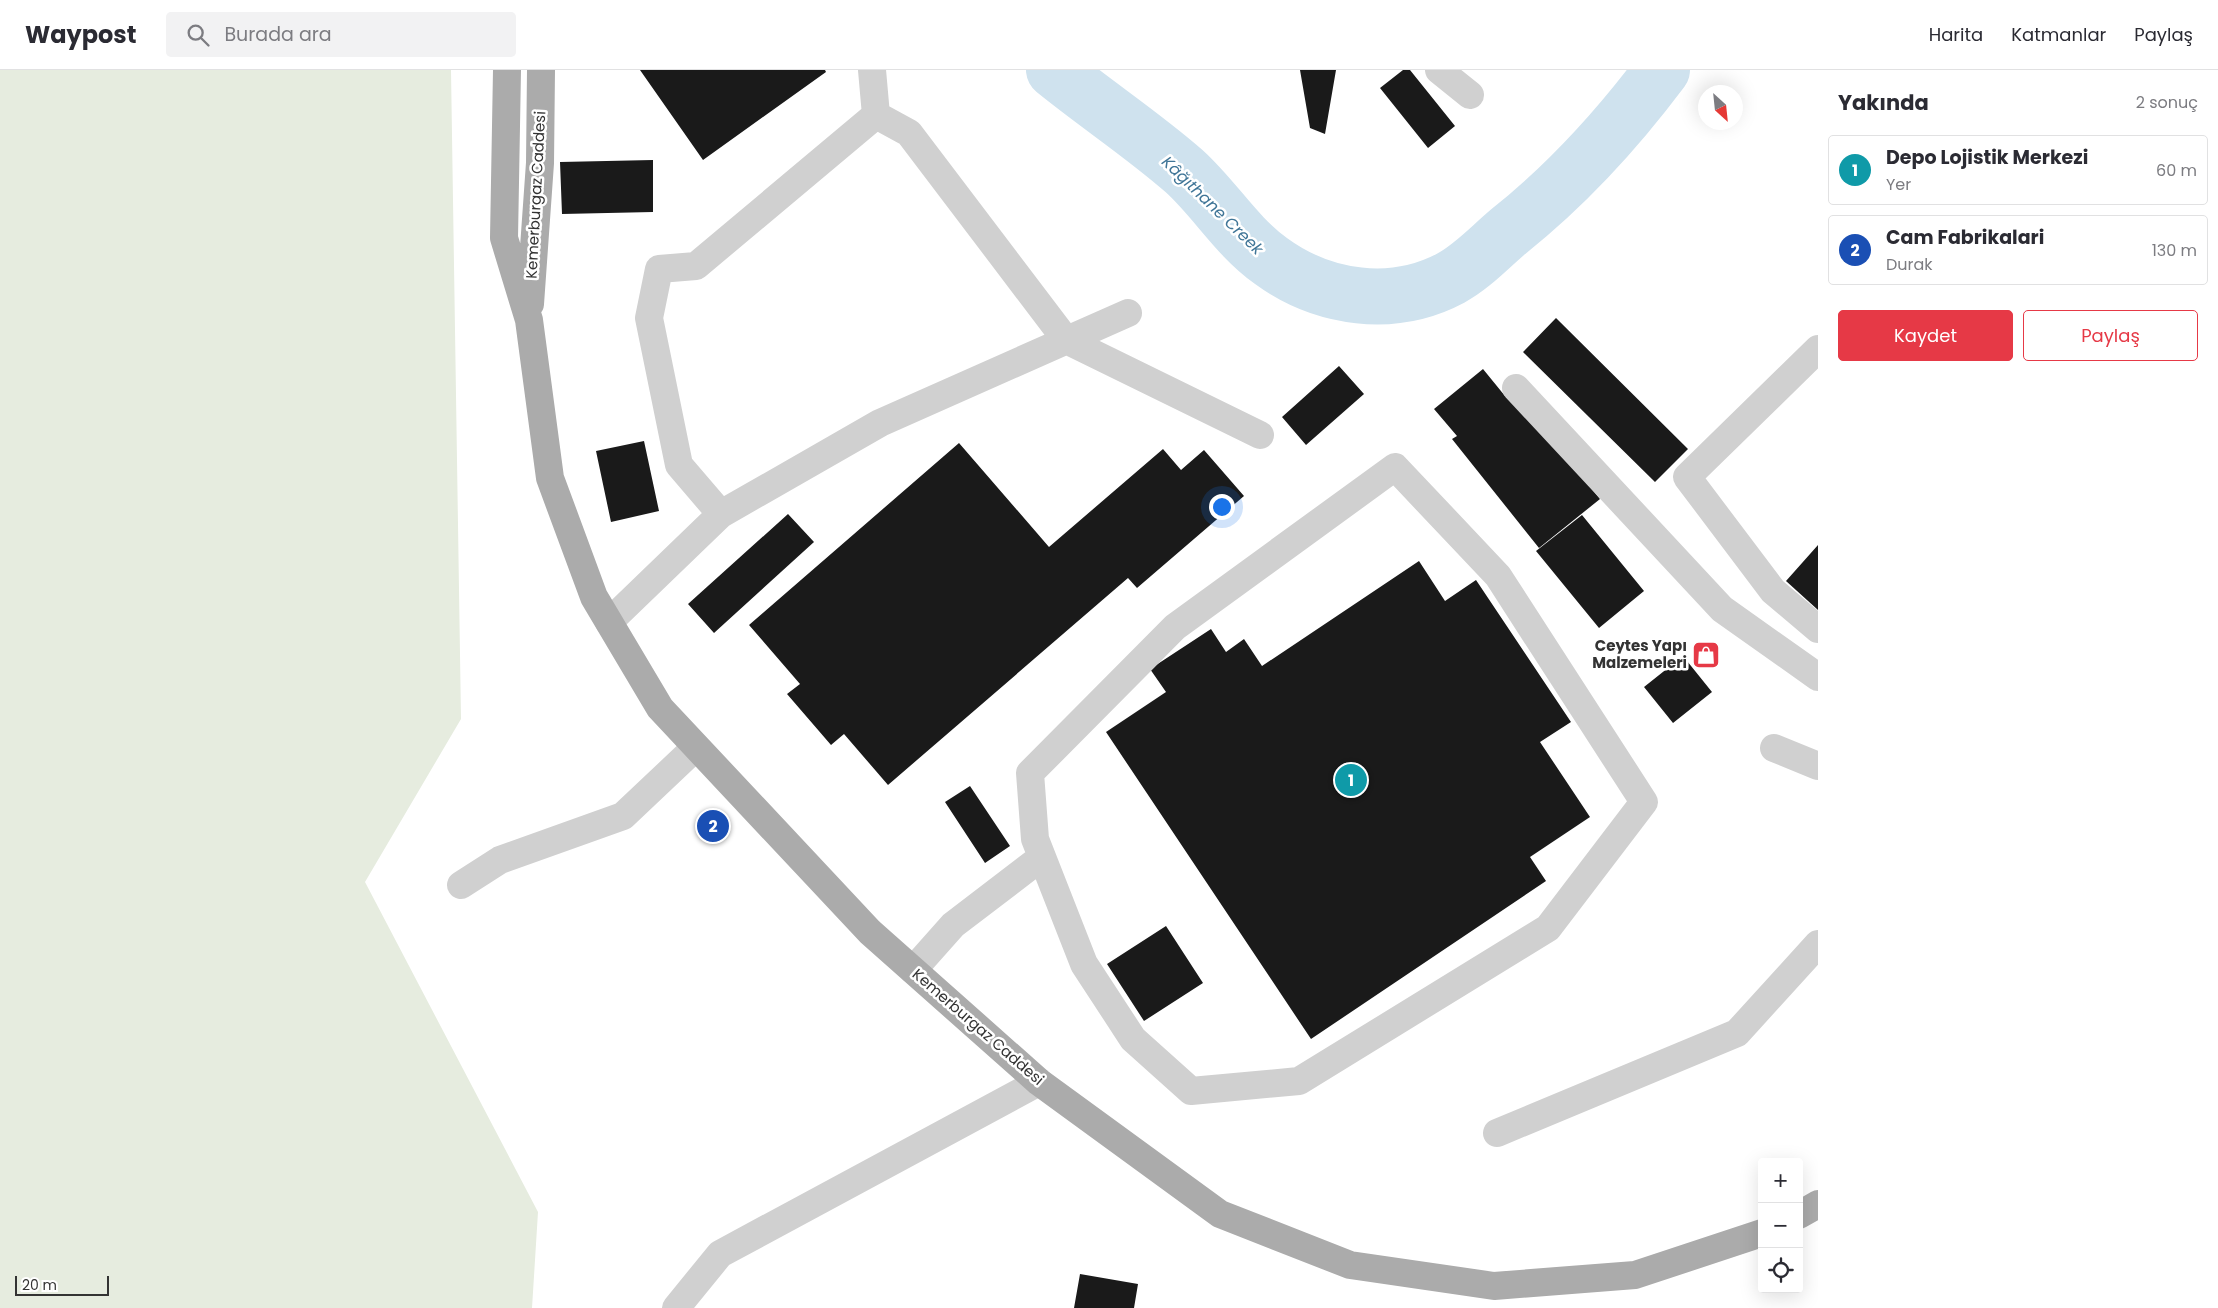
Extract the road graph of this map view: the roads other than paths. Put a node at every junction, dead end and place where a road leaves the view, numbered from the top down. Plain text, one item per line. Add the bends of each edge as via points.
1 (507, 70) edge
2 (541, 70) edge
3 (872, 70) edge
4 (1439, 70) edge
5 (1470, 95) dead end
6 (876, 114) junction
7 (1128, 313) dead end
8 (529, 320) junction
9 (1066, 340) junction
10 (1818, 349) edge
11 (1516, 388) dead end
12 (1260, 435) dead end
13 (721, 514) junction
14 (609, 622) junction
15 (1818, 629) edge
16 (1818, 676) edge
17 (696, 747) junction
18 (1774, 748) dead end
19 (1818, 766) edge
20 (1042, 857) junction
21 (461, 885) dead end
22 (1818, 944) edge
23 (913, 970) junction
24 (1039, 1082) junction
25 (1497, 1133) dead end
26 (1818, 1204) edge
27 (1803, 1213) edge
28 (1758, 1234) edge
29 (676, 1308) edge

1 - 8 main road, Kemerburgaz Caddesi via 504,238
2 - 8 main road, Kemerburgaz Caddesi via 540,163
3 - 6 street
4 - 5 street
6 - 9 street via 909,134
6 - 13 street via 696,266 659,269 649,318 679,466
7 - 9 street
8 - 14 main road, Kemerburgaz Caddesi via 550,478 594,598
9 - 12 street
9 - 13 street via 880,423
10 - 15 street via 1687,477 1773,591
11 - 16 street via 1722,609
13 - 14 street
14 - 17 main road, Kemerburgaz Caddesi via 660,708
17 - 21 street via 623,816 500,860
17 - 23 main road, Kemerburgaz Caddesi via 870,932
18 - 19 street
20 - 20 street via 1035,839 1030,773 1175,627 1395,466 1498,576 1644,802 1548,928 1299,1081 1191,1091 1133,1039 1084,964
20 - 23 street via 954,924
22 - 25 street via 1737,1033
23 - 24 main road, Kemerburgaz Caddesi
24 - 28 main road, Kemerburgaz Caddesi via 1220,1214 1350,1264 1494,1286 1635,1275
24 - 29 street via 720,1254
26 - 27 main road

